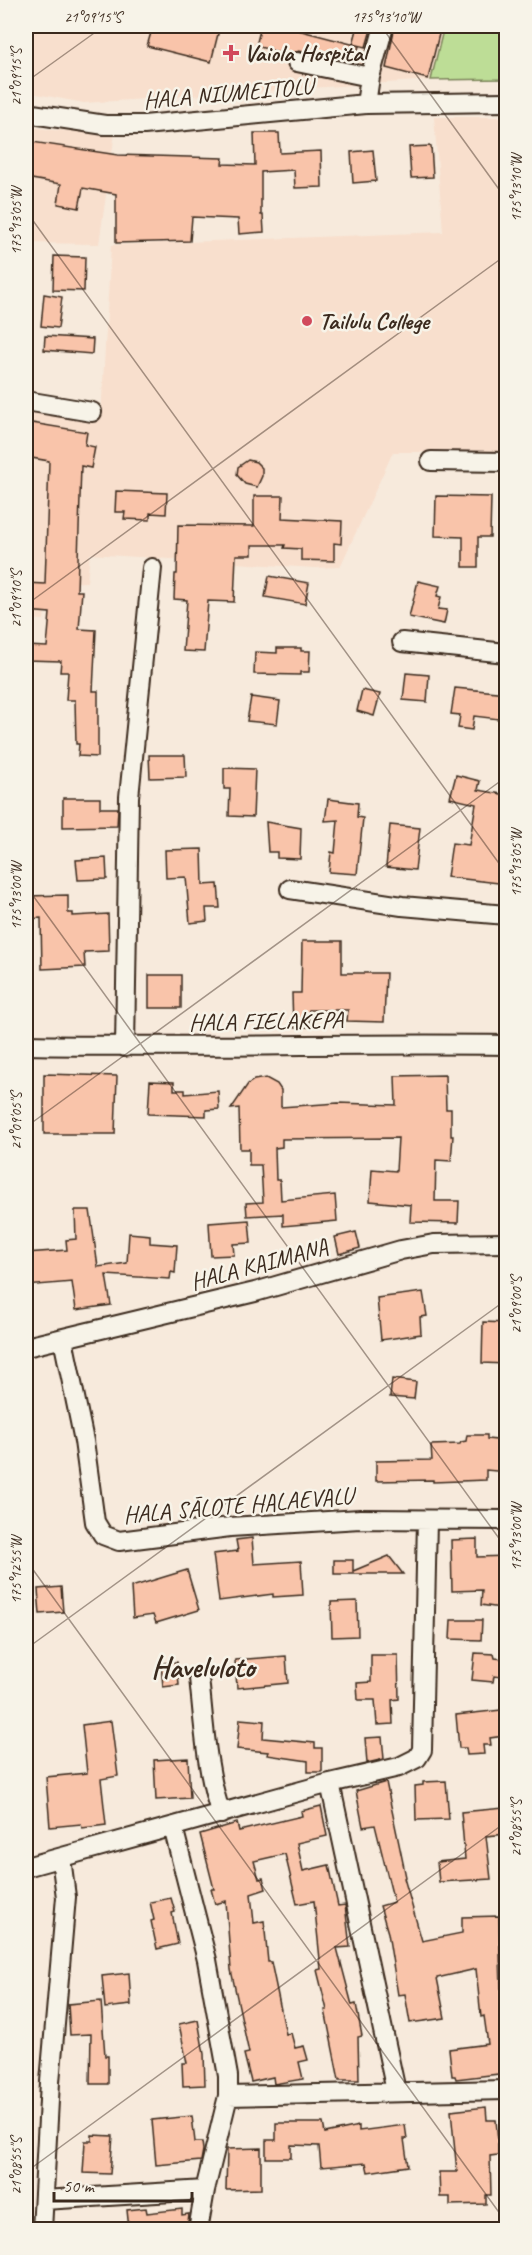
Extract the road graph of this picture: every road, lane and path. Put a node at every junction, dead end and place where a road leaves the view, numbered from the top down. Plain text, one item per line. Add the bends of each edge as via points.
1 (384, 26) edge
2 (297, 62) dead end
3 (369, 77) junction
4 (507, 102) edge
5 (366, 104) junction
6 (26, 113) edge
7 (26, 401) edge
8 (92, 412) dead end
9 (431, 461) dead end
10 (507, 462) edge
11 (152, 568) dead end
12 (402, 642) dead end
13 (507, 653) edge
14 (290, 889) dead end
15 (507, 915) edge
16 (26, 1045) edge
17 (507, 1045) edge
18 (125, 1047) junction
19 (507, 1243) edge
20 (63, 1339) junction
21 (26, 1347) edge
22 (427, 1520) junction
23 (507, 1520) edge
24 (199, 1678) dead end
25 (330, 1783) junction
26 (221, 1814) junction
27 (173, 1827) junction
28 (61, 1858) junction
29 (26, 1867) edge
30 (507, 2090) edge
31 (396, 2091) junction
32 (228, 2096) junction
33 (205, 2190) junction
34 (44, 2200) junction
35 (42, 2229) edge
36 (198, 2229) edge

1 - 3 street
2 - 3 street
3 - 5 street
4 - 5 street, HALA NIUMEITOLU
5 - 6 street, HALA NIUMEITOLU via 144,125 105,125
7 - 8 street
9 - 10 street
11 - 18 street via 129,797
12 - 13 street
14 - 15 street via 402,906
16 - 18 street, HALA FIELAKEPA
17 - 18 street, HALA FIELAKEPA
19 - 20 street, HALA KAIMANA via 434,1244 401,1250 255,1292
20 - 21 street, HALA KAIMANA
20 - 22 street, HALA SĀLOTE HALAEVALU via 84,1441 95,1522 103,1535 118,1541 230,1527 360,1519
22 - 23 street, HALA SĀLOTE HALAEVALU
22 - 25 street via 422,1750 410,1763
24 - 26 street via 208,1757
25 - 26 street
25 - 31 street
26 - 27 street
27 - 28 street
27 - 32 street via 207,1960 228,2076
28 - 29 street
28 - 34 street via 66,1897
30 - 31 street
31 - 32 street
32 - 33 street
33 - 34 street
33 - 36 street
34 - 35 street

